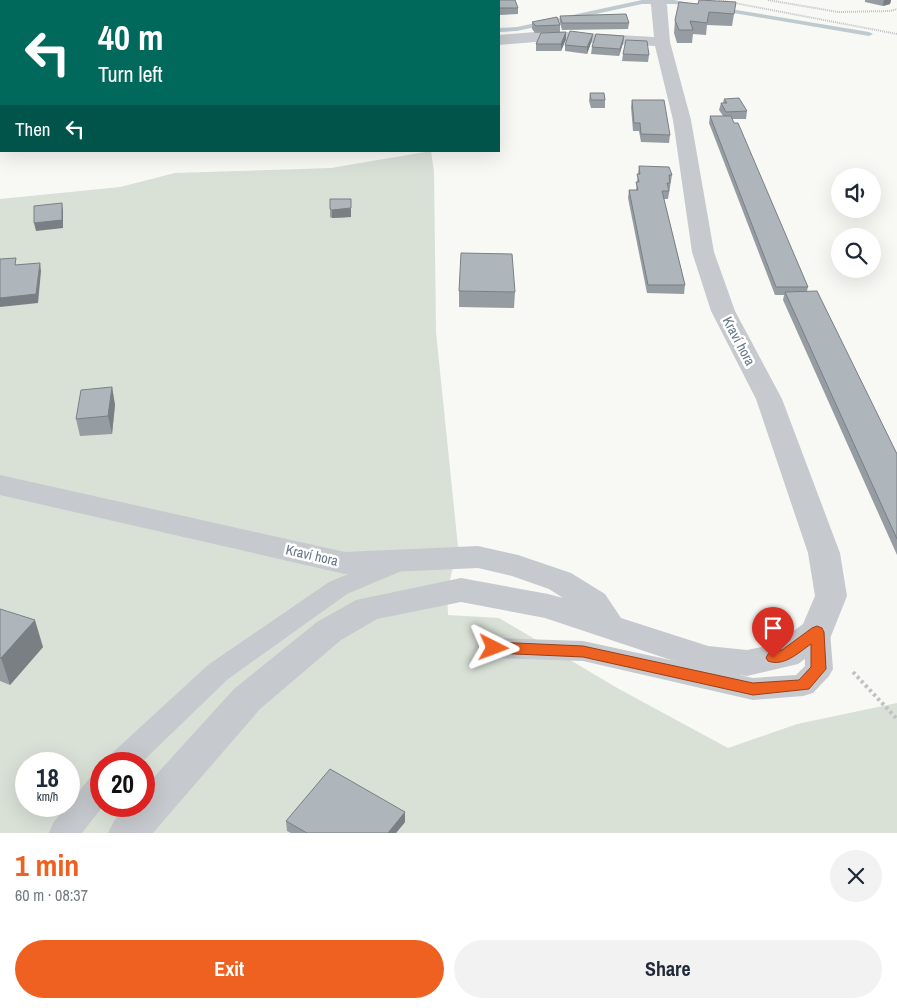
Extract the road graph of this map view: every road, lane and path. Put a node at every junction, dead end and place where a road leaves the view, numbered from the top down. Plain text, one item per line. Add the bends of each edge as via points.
1 (719, 0) edge
2 (768, 0) edge
3 (658, 2) edge
4 (897, 9) edge
5 (897, 34) edge
6 (500, 40) edge
7 (662, 42) junction
8 (0, 485) edge
9 (407, 559) junction
10 (609, 626) junction
11 (817, 632) junction
12 (494, 648) dead end
13 (897, 719) edge
14 (133, 752) edge
15 (90, 801) edge
16 (64, 833) edge
17 (128, 833) edge

1 - 5 path
2 - 4 path via 838,12
3 - 7 street, Kraví hora
6 - 7 street via 547,36
7 - 11 street, Kraví hora via 682,120 703,252 723,311 770,399 824,553 831,596
8 - 9 street, Kraví hora via 345,562
9 - 10 street, Kraví hora via 478,556 518,566 560,581 593,602
9 - 14 lane via 338,588 218,672
10 - 11 street via 706,659 747,663 786,655
10 - 17 street via 548,606 461,590 368,609 329,631 247,699
11 - 12 lane via 819,669 803,685 753,689 583,652
11 - 13 path
15 - 16 lane

